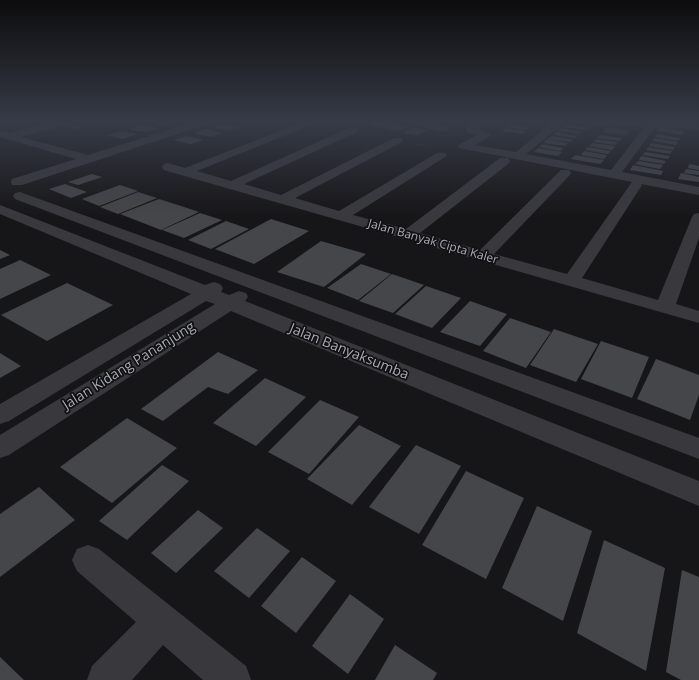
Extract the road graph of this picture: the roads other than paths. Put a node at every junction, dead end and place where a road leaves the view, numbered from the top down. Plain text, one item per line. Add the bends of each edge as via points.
1 (71, 154) edge
2 (105, 154) edge
3 (232, 154) edge
4 (301, 154) edge
5 (371, 154) edge
6 (504, 154) edge
7 (525, 154) edge
8 (629, 154) edge
9 (441, 155) dead end
10 (88, 159) junction
11 (504, 160) dead end
12 (168, 167) dead end
13 (617, 170) junction
14 (185, 172) junction
15 (565, 173) dead end
16 (2, 179) dead end
17 (232, 185) junction
18 (635, 185) dead end
19 (699, 186) edge
20 (18, 189) junction
21 (699, 191) edge
22 (282, 199) junction
23 (0, 206) edge
24 (0, 209) edge
25 (341, 216) junction
26 (699, 217) edge
27 (408, 235) junction
28 (483, 256) junction
29 (234, 276) junction
30 (571, 281) junction
31 (258, 285) junction
32 (205, 293) junction
33 (229, 303) junction
34 (665, 307) junction
35 (699, 317) edge
36 (0, 415) edge
37 (0, 448) edge
38 (699, 449) edge
39 (699, 494) edge
40 (88, 560) dead end
41 (161, 621) junction
42 (106, 680) edge
43 (232, 680) edge

1 - 10 street
2 - 10 street
3 - 14 street
4 - 17 street
5 - 22 street
6 - 21 street
7 - 13 street
8 - 13 street
9 - 25 street
10 - 20 street via 56,170
11 - 27 street
12 - 14 street, Jalan Banyak Cipta Kaler
13 - 19 street
14 - 17 street, Jalan Banyak Cipta Kaler
15 - 28 street
16 - 20 street, Jalan Banyaksumba
17 - 22 street, Jalan Banyak Cipta Kaler
18 - 30 street
20 - 23 street
20 - 29 street, Jalan Banyaksumba
22 - 25 street, Jalan Banyak Cipta Kaler
24 - 32 street, Jalan Banyaksumba
25 - 27 street, Jalan Banyak Cipta Kaler
26 - 34 street
27 - 28 street, Jalan Banyak Cipta Kaler
28 - 30 street, Jalan Banyak Cipta Kaler
29 - 31 street, Jalan Banyaksumba
29 - 32 street, Jalan Kidang Pananjung
30 - 34 street, Jalan Banyak Cipta Kaler
31 - 33 street, Jalan Kidang Pananjung
31 - 38 street, Jalan Banyaksumba
32 - 33 street, Jalan Banyaksumba
32 - 36 street, Jalan Kidang Pananjung
33 - 37 street, Jalan Kidang Pananjung
33 - 39 street, Jalan Banyaksumba
34 - 35 street, Jalan Banyak Cipta Kaler
40 - 41 street
41 - 42 street
41 - 43 street

